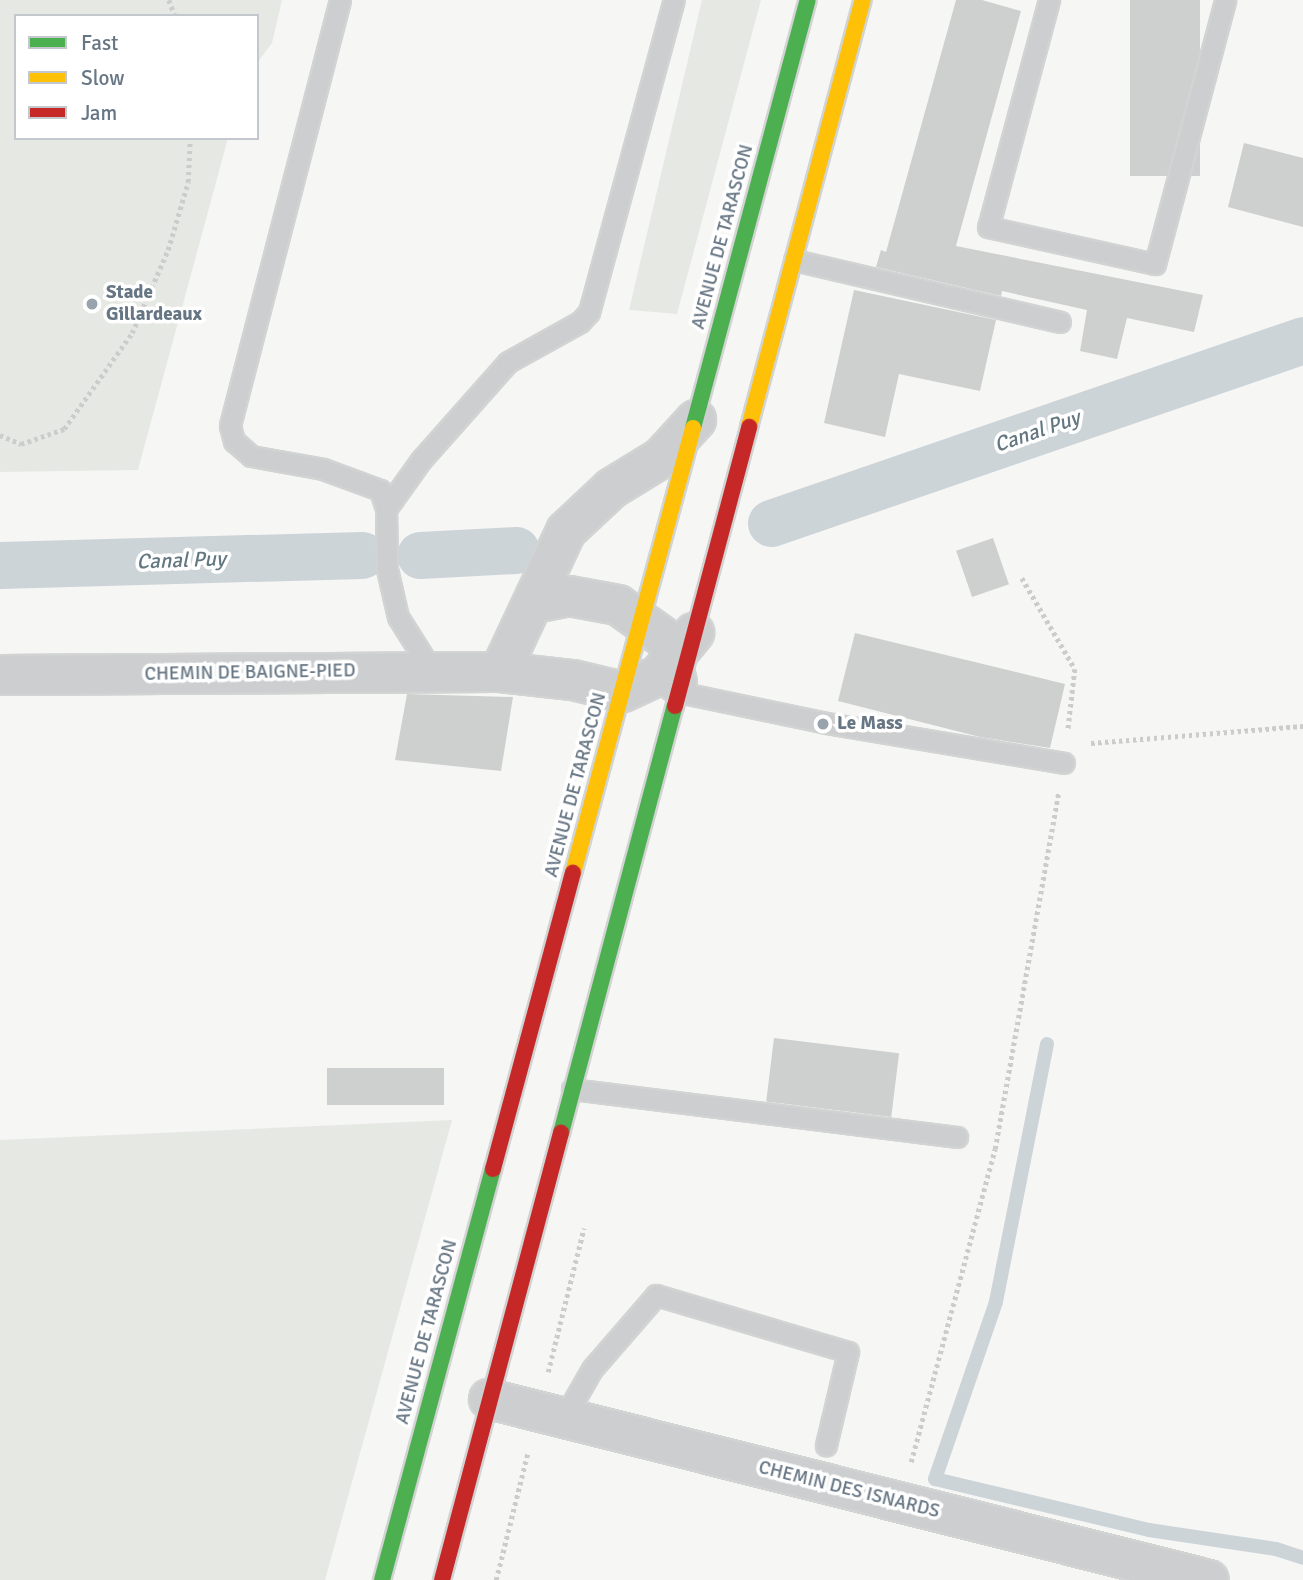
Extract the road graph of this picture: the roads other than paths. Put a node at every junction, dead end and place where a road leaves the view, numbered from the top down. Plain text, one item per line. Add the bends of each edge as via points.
1 (340, 0) edge
2 (674, 0) edge
3 (808, 0) edge
4 (863, 0) edge
5 (1049, 0) edge
6 (1226, 0) edge
7 (794, 260) junction
8 (1060, 322) dead end
9 (696, 420) junction
10 (386, 509) junction
11 (534, 603) junction
12 (642, 619) junction
13 (682, 662) junction
14 (432, 671) junction
15 (499, 672) junction
16 (0, 675) edge
17 (622, 692) junction
18 (1065, 754) road end
19 (572, 1089) junction
20 (957, 1137) dead end
21 (489, 1399) junction
22 (564, 1418) junction
23 (826, 1446) dead end
24 (382, 1580) edge
25 (442, 1580) edge
26 (1209, 1580) edge

1 - 10 lane via 230,426 233,441 251,456 364,481 380,490
2 - 10 lane via 589,312 580,322 508,362 421,460
3 - 9 main road, AVENUE DE TARASCON
4 - 7 main road
5 - 6 lane via 988,227 1155,264
7 - 8 lane
7 - 13 main road
9 - 11 street via 661,458 612,488 566,531
9 - 12 main road, AVENUE DE TARASCON
10 - 14 lane via 387,569 398,617
11 - 12 street via 590,596
11 - 15 street
12 - 13 street via 667,640
12 - 17 main road, AVENUE DE TARASCON
13 - 17 street
13 - 18 lane via 826,723
13 - 19 main road
14 - 15 street, CHEMIN DE BAIGNE-PIED
14 - 16 street, CHEMIN DE BAIGNE-PIED
15 - 17 street, CHEMIN DE BAIGNE-PIED via 573,680
17 - 24 main road, AVENUE DE TARASCON
19 - 20 lane
19 - 21 main road
21 - 22 street, CHEMIN DES ISNARDS
21 - 25 main road
22 - 23 lane via 592,1369 656,1295 848,1352
22 - 26 street, CHEMIN DES ISNARDS

